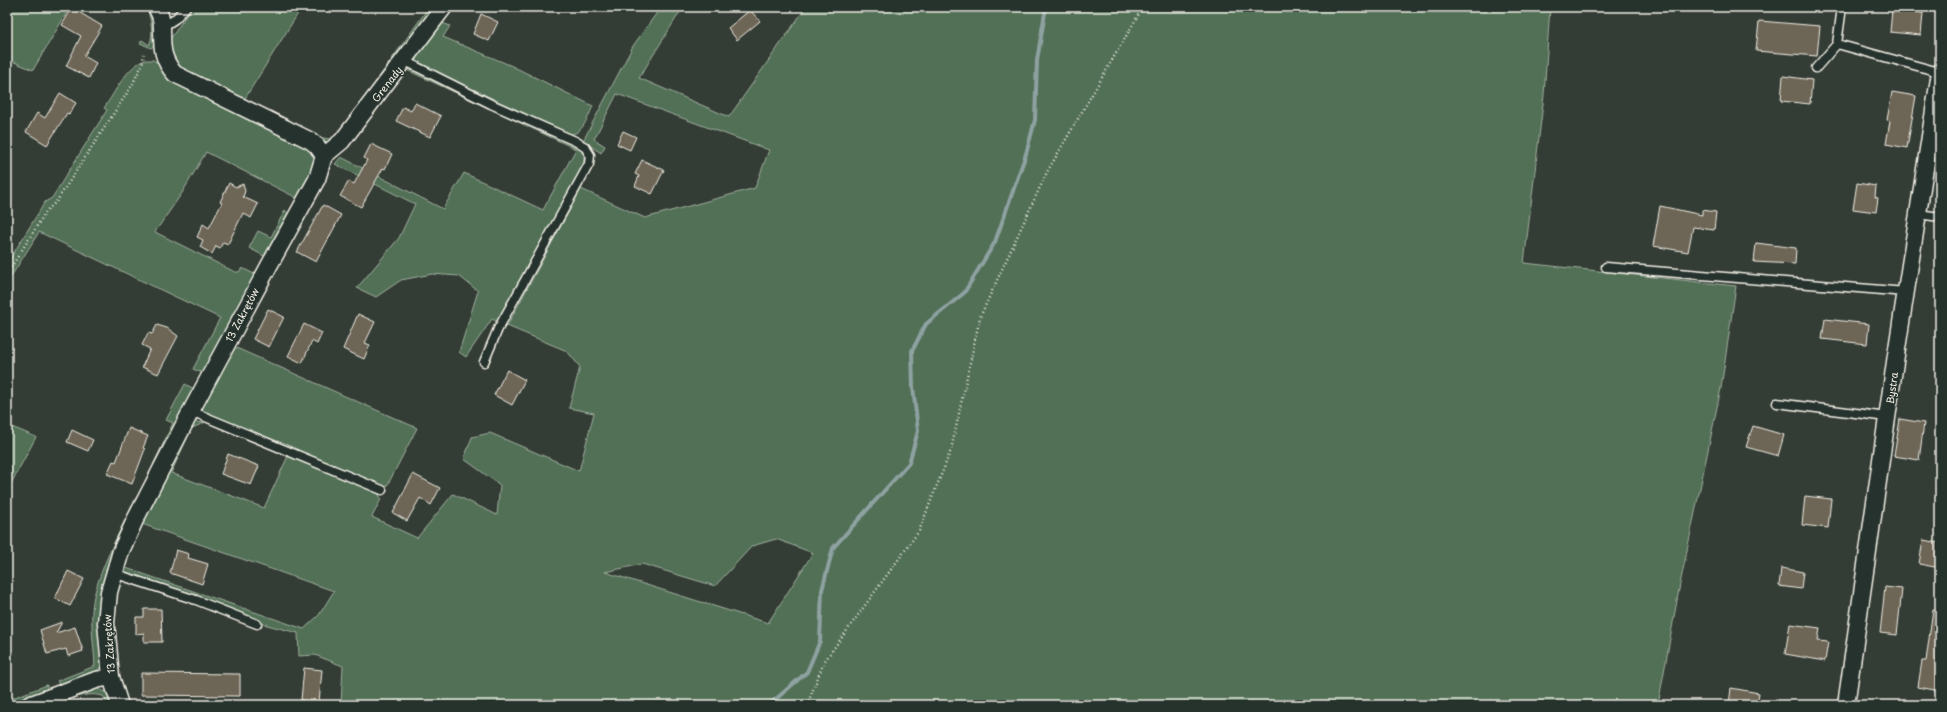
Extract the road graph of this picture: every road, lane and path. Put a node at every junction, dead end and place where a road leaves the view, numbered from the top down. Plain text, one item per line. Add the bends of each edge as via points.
1 (156, 7) edge
2 (186, 7) edge
3 (444, 7) edge
4 (1143, 7) edge
5 (1842, 7) edge
6 (161, 28) junction
7 (1837, 44) junction
8 (144, 54) dead end
9 (405, 61) junction
10 (1816, 68) dead end
11 (1940, 72) edge
12 (324, 156) junction
13 (1918, 214) junction
14 (1940, 217) edge
15 (1606, 267) dead end
16 (7, 274) edge
17 (1906, 292) junction
18 (484, 362) dead end
19 (1777, 403) dead end
20 (191, 411) junction
21 (1887, 417) junction
22 (382, 490) dead end
23 (113, 573) junction
24 (258, 624) dead end
25 (111, 677) junction
26 (29, 705) edge
27 (120, 705) edge
28 (807, 705) edge
29 (1846, 705) edge

1 - 6 street
2 - 6 lane via 175,19
3 - 9 street, Grenady
4 - 28 path via 1047,172 980,317 951,450 918,531 824,662
5 - 7 lane
6 - 12 street via 163,55 175,74 311,140
7 - 10 lane
7 - 11 lane
8 - 16 path via 142,65 131,87 56,202 47,210
9 - 12 street, Grenady via 342,141
9 - 18 lane via 491,104 575,141 590,155 588,164 498,329
11 - 13 street, Bystra
12 - 20 street, 13 Zakrętów via 317,180
13 - 14 lane
13 - 17 street, Bystra
15 - 17 lane
17 - 21 street, Bystra
19 - 21 lane
20 - 22 lane
20 - 23 street, 13 Zakrętów via 135,520
21 - 29 street, Bystra
23 - 24 lane via 196,600
23 - 25 street, 13 Zakrętów via 106,611
25 - 26 street via 96,680
25 - 27 street, 13 Zakrętów

